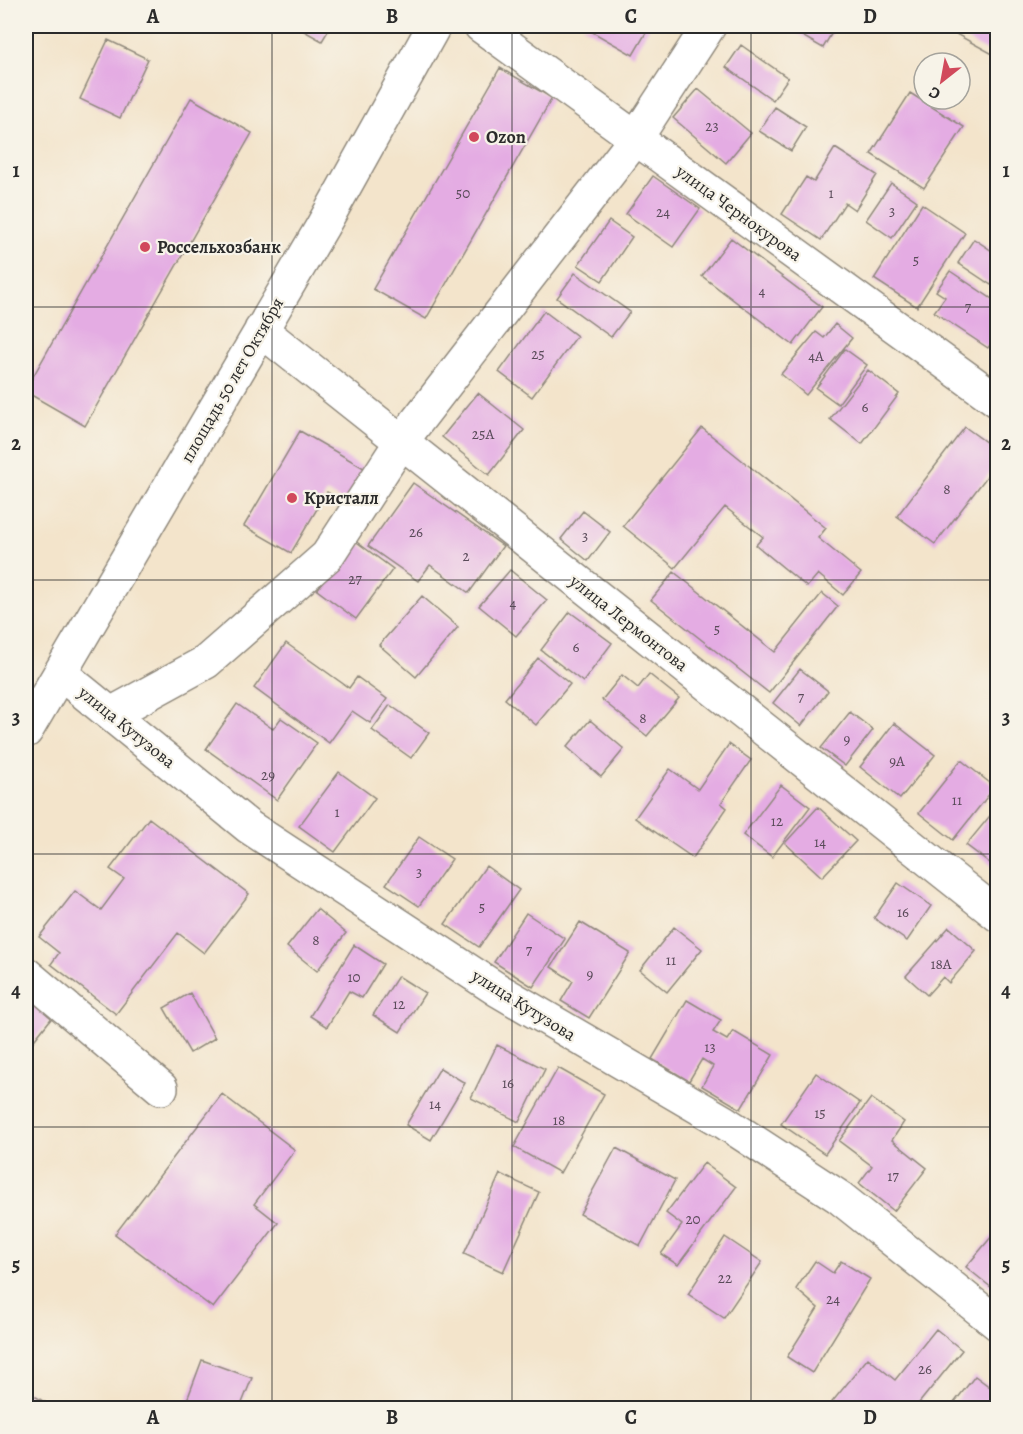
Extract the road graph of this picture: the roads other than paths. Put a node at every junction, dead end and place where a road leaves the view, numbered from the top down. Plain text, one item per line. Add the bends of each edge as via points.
1 (434, 26) edge
2 (481, 26) edge
3 (710, 26) edge
4 (636, 138) junction
5 (261, 330) junction
6 (998, 401) edge
7 (401, 442) junction
8 (60, 673) junction
9 (111, 714) junction
10 (26, 732) edge
11 (998, 915) edge
12 (26, 974) edge
13 (161, 1088) dead end
14 (998, 1324) edge

1 - 5 street, площадь 50 лет Октября
2 - 4 street, улица Чернокурова
3 - 4 street
4 - 6 street, улица Чернокурова
4 - 7 street
5 - 7 street, улица Лермонтова
5 - 8 street, площадь 50 лет Октября
7 - 9 street via 327,556 206,662
7 - 11 street, улица Лермонтова
8 - 9 street, улица Кутузова
8 - 10 street, площадь 50 лет Октября
9 - 14 street, улица Кутузова via 269,840 498,990 724,1122 839,1197
12 - 13 street

